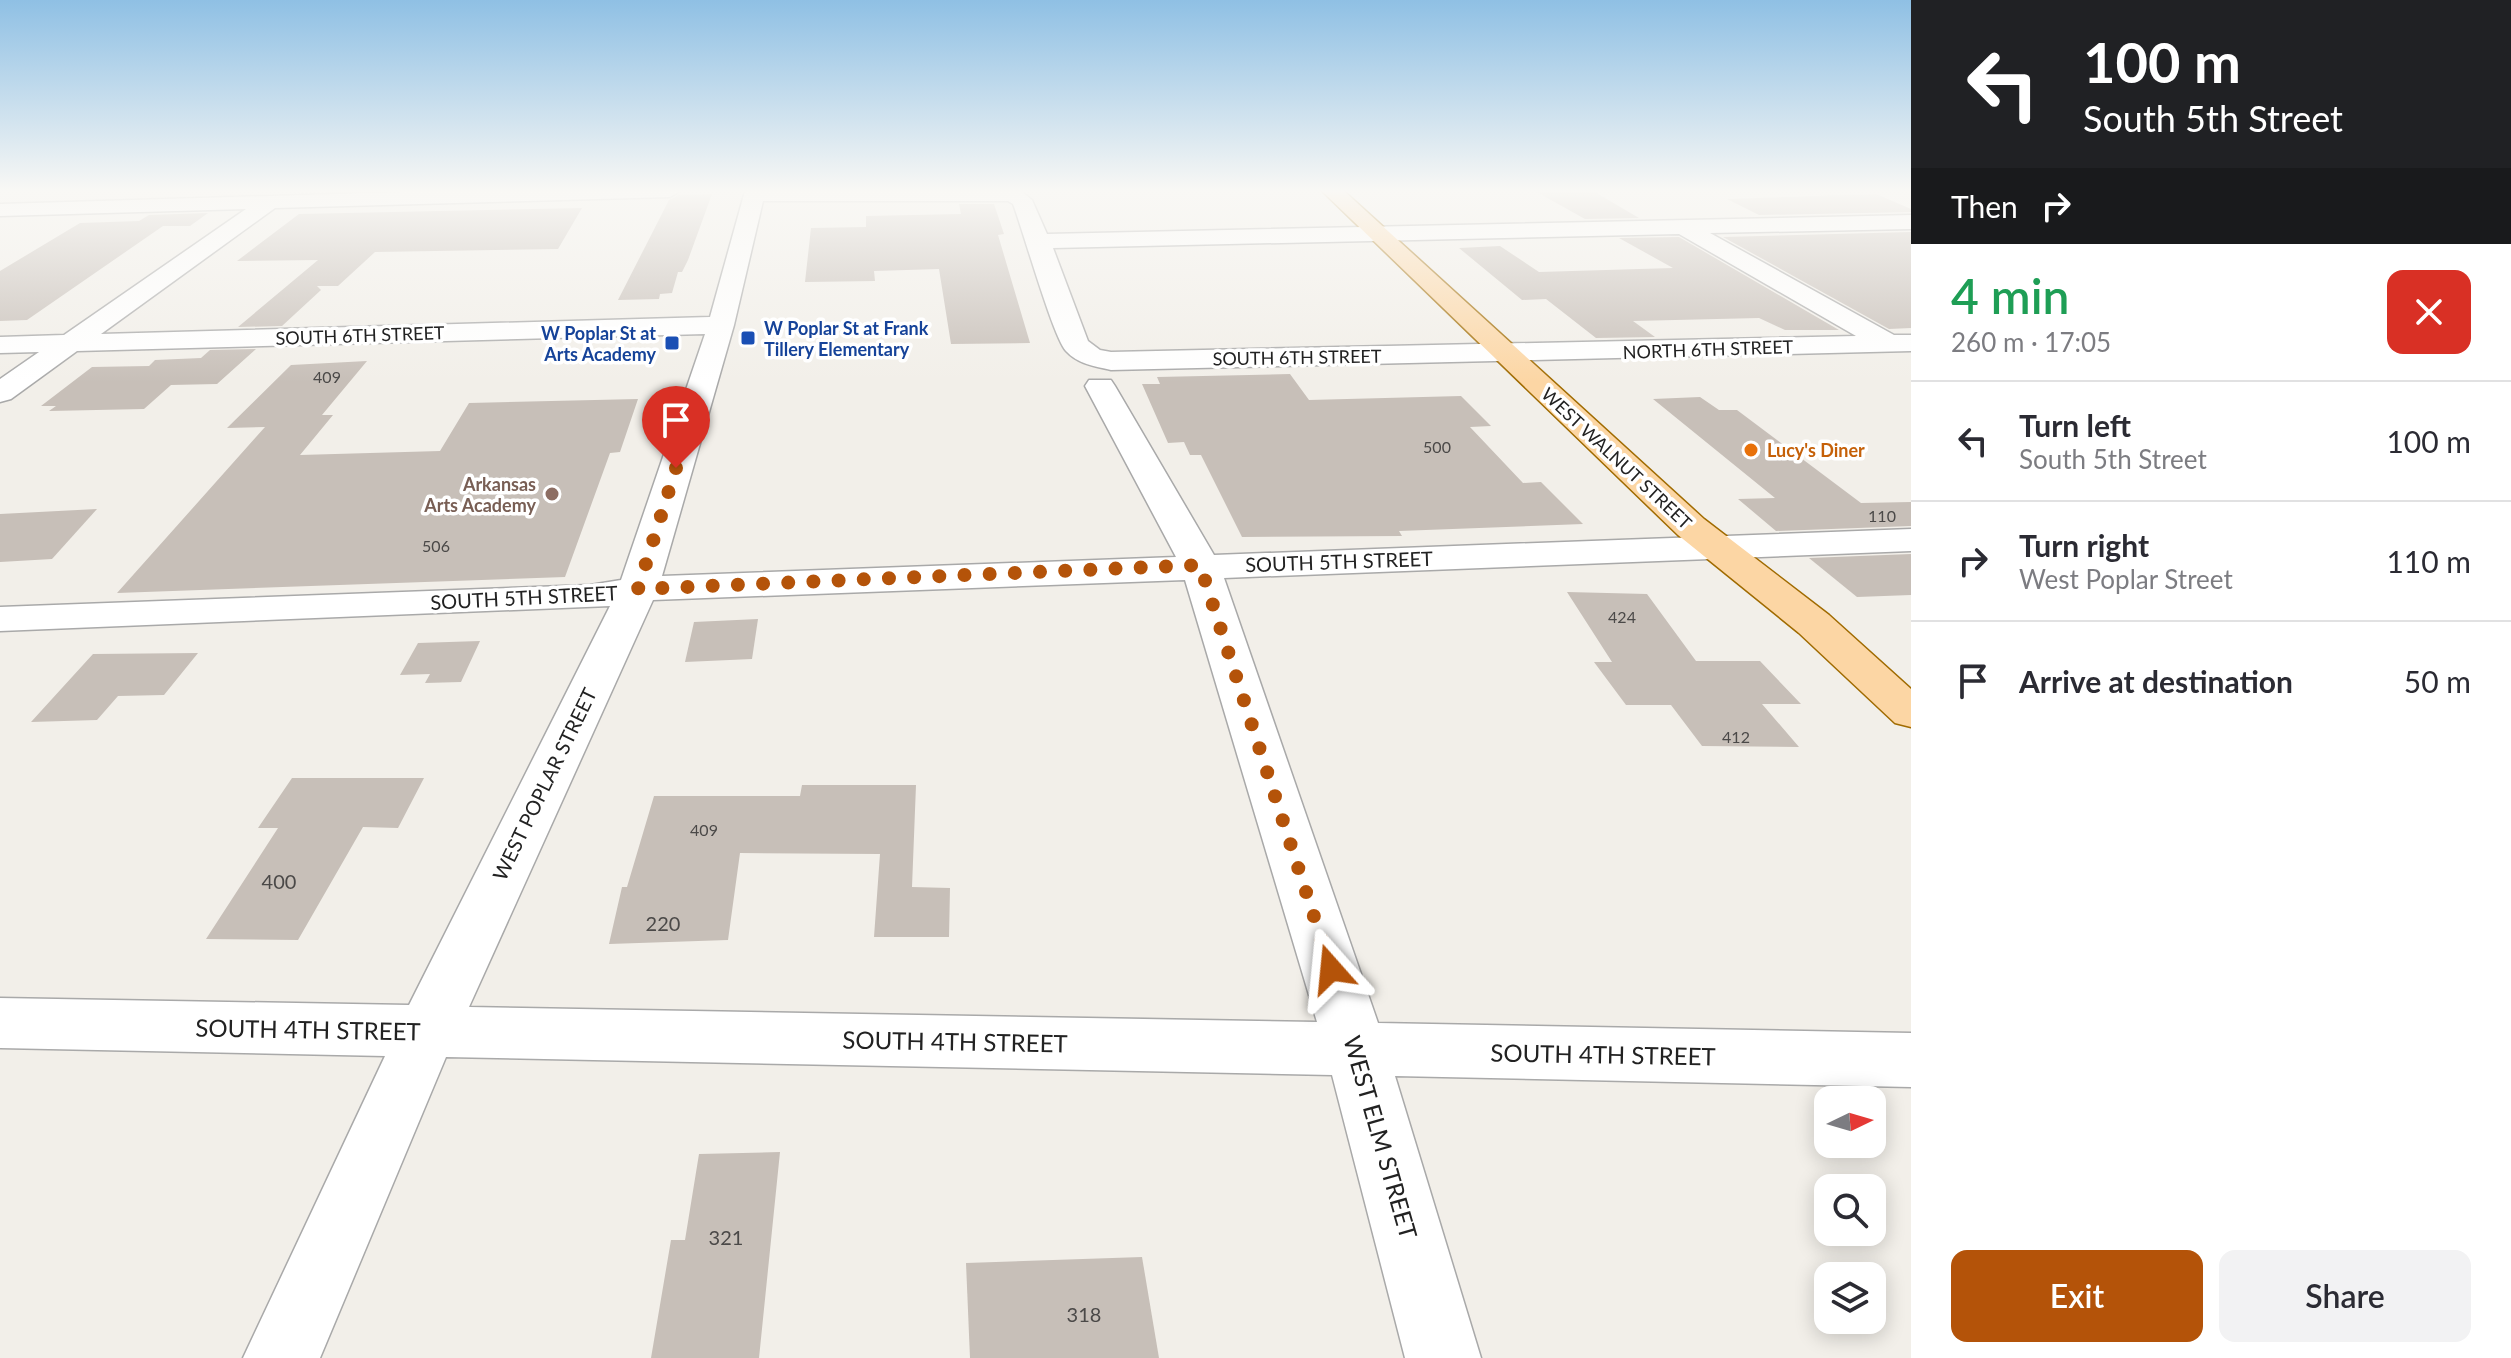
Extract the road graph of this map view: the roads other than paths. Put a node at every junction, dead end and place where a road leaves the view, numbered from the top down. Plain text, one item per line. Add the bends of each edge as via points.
1 (196, 254) edge
2 (739, 254) edge
3 (1044, 254) edge
4 (1400, 254) edge
5 (1734, 254) edge
6 (721, 325) junction
7 (70, 343) junction
8 (0, 345) edge
9 (1904, 347) edge
10 (1504, 353) junction
11 (1096, 371) junction
12 (0, 393) edge
13 (1911, 540) edge
14 (1719, 548) junction
15 (1200, 565) junction
16 (638, 589) junction
17 (3, 622) edge
18 (1911, 713) edge
19 (0, 1023) edge
20 (427, 1031) junction
21 (1356, 1049) junction
22 (1911, 1060) edge
23 (281, 1358) edge
24 (1443, 1358) edge

1 - 7 street
2 - 6 street, WEST POPLAR STREET
3 - 11 street, WEST ELM STREET via 1076,345
4 - 10 main road, WEST WALNUT STREET
5 - 9 street
6 - 7 street, SOUTH 6TH STREET
6 - 16 street, WEST POPLAR STREET
7 - 8 street, SOUTH 6TH STREET
7 - 12 street
9 - 10 street, NORTH 6TH STREET
10 - 11 street, SOUTH 6TH STREET via 1111,361
10 - 14 main road, WEST WALNUT STREET
11 - 15 street, WEST ELM STREET
13 - 14 street, SOUTH 5TH STREET
14 - 15 street, SOUTH 5TH STREET
14 - 18 main road, WEST WALNUT STREET via 1814,624
15 - 16 street, SOUTH 5TH STREET
15 - 21 street, WEST ELM STREET
16 - 17 street, SOUTH 5TH STREET via 590,597
16 - 20 street, WEST POPLAR STREET
19 - 20 street, SOUTH 4TH STREET
20 - 21 street, SOUTH 4TH STREET
20 - 23 street, WEST POPLAR STREET
21 - 22 street, SOUTH 4TH STREET
21 - 24 street, WEST ELM STREET

